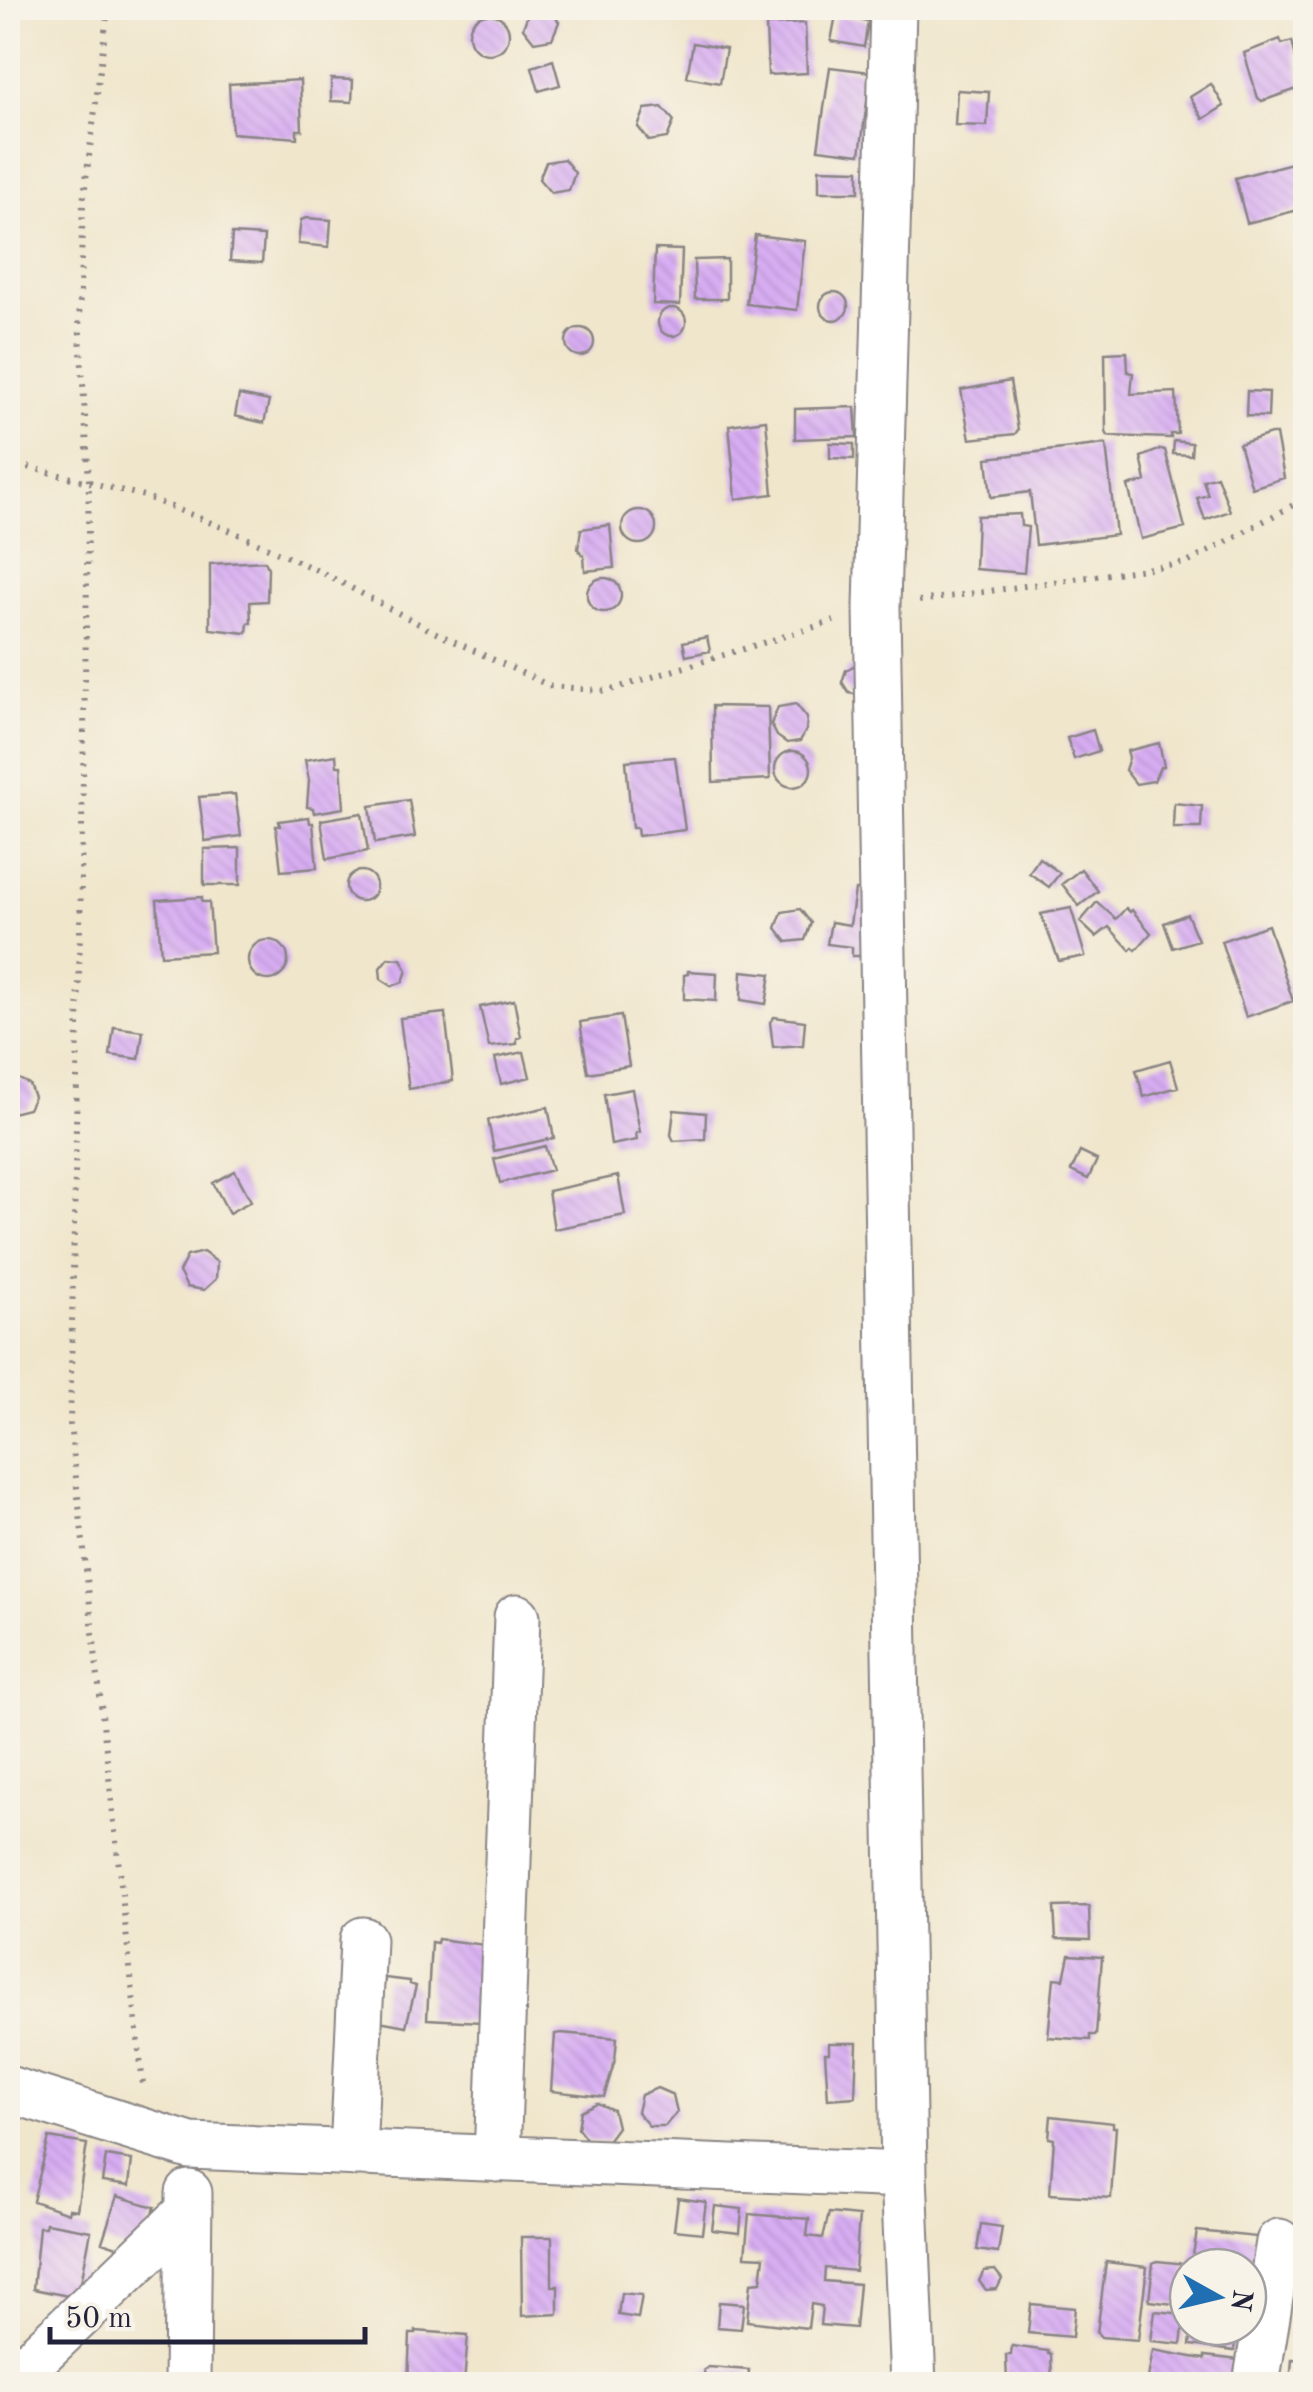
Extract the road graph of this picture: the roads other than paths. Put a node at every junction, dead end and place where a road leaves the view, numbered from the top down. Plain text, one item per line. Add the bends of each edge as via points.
1 (893, 8) edge
2 (517, 1617) dead end
3 (363, 1940) dead end
4 (8, 2090) edge
5 (169, 2139) junction
6 (353, 2153) junction
7 (497, 2158) junction
8 (904, 2175) junction
9 (189, 2211) junction
10 (1279, 2242) dead end
11 (8, 2384) edge
12 (186, 2384) edge
13 (913, 2384) edge
14 (1256, 2384) edge

1 - 8 street via 877,608
2 - 7 street
3 - 6 street
4 - 5 street
5 - 6 street
5 - 9 street
6 - 7 street
7 - 8 street
8 - 13 street
9 - 11 street
9 - 12 street
10 - 14 street

